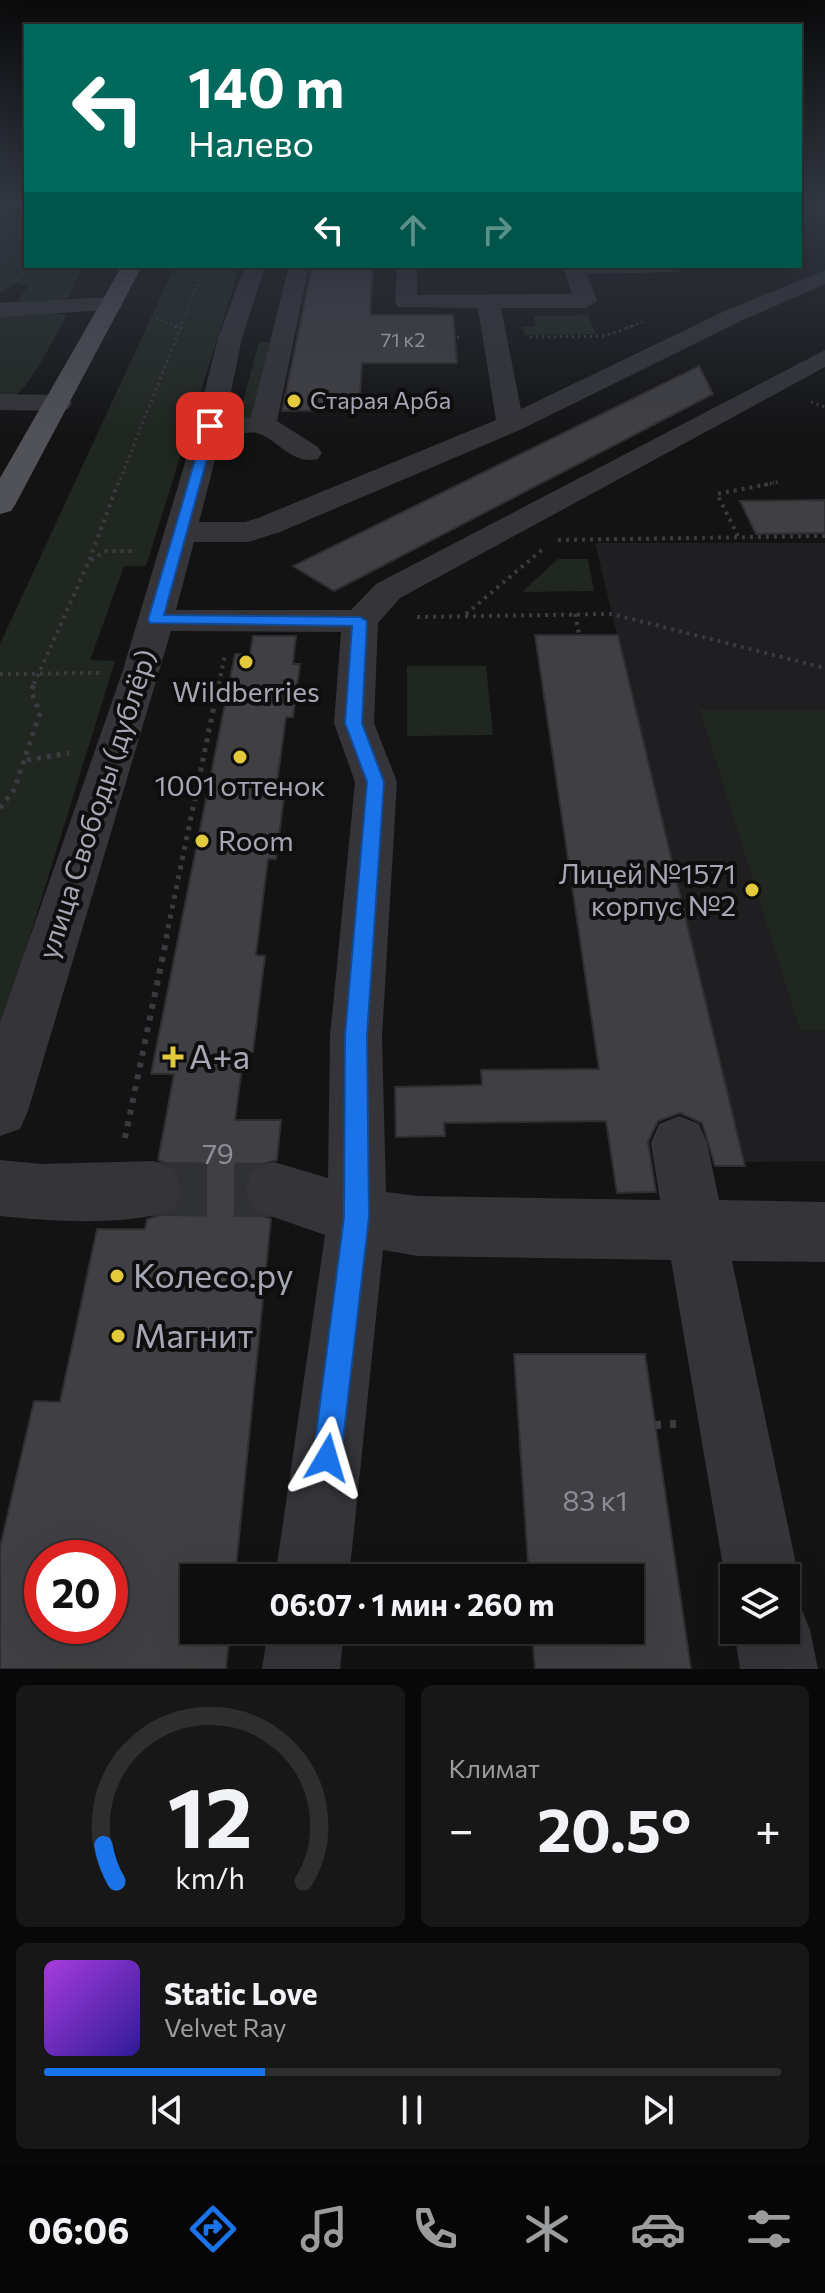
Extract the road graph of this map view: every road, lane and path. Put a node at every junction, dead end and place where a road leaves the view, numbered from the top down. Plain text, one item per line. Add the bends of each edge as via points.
1 (124, 282) edge
2 (198, 282) edge
3 (249, 282) edge
4 (295, 282) edge
5 (407, 282) edge
6 (579, 282) edge
7 (689, 282) edge
8 (811, 282) edge
9 (488, 301) junction
10 (112, 304) junction
11 (0, 310) edge
12 (735, 315) junction
13 (156, 318) dead end
14 (632, 325) dead end
15 (182, 329) junction
16 (445, 337) dead end
17 (456, 337) dead end
18 (495, 337) junction
19 (230, 338) junction
20 (284, 338) junction
21 (825, 357) edge
22 (0, 402) edge
23 (59, 403) junction
24 (263, 424) junction
25 (510, 424) junction
26 (210, 426) junction
27 (308, 453) dead end
28 (778, 482) dead end
29 (0, 505) edge
30 (181, 532) junction
31 (738, 536) junction
32 (825, 536) edge
33 (96, 543) junction
34 (106, 551) dead end
35 (466, 614) junction
36 (575, 614) junction
37 (156, 620) junction
38 (232, 620) junction
39 (360, 621) junction
40 (579, 634) dead end
41 (825, 668) edge
42 (39, 672) junction
43 (141, 673) junction
44 (0, 674) edge
45 (0, 808) edge
46 (0, 1111) edge
47 (679, 1143) dead end
48 (0, 1188) edge
49 (134, 1190) joint
50 (274, 1190) tunnel mouth
51 (357, 1217) junction
52 (695, 1231) junction
53 (825, 1232) edge
54 (314, 1564) edge
55 (759, 1564) edge
56 (304, 1644) edge
57 (775, 1644) edge
58 (301, 1669) edge
59 (779, 1669) edge

1 - 10 main road
2 - 15 path
3 - 19 street, улица Свободы (дублёр)
4 - 20 street
5 - 9 street via 406,302
6 - 9 street via 586,301
7 - 12 street via 699,295
8 - 12 street
9 - 18 street
10 - 11 street
10 - 23 main road
12 - 25 street
13 - 15 path
14 - 18 path via 605,336
15 - 33 path
16 - 17 path
18 - 25 street
19 - 20 street
19 - 26 street, улица Свободы (дублёр)
20 - 24 street
21 - 39 street via 388,591
22 - 23 street
23 - 29 main road
24 - 26 street
24 - 27 street
25 - 30 street via 248,532
26 - 30 street, улица Свободы (дублёр)
28 - 31 path via 717,494
30 - 37 street, улица Свободы (дублёр)
31 - 32 path
31 - 35 path via 554,540
33 - 34 path
33 - 42 path
35 - 36 path
35 - 39 path
36 - 40 path
36 - 41 path via 612,614
37 - 38 street
37 - 43 street, улица Свободы (дублёр)
38 - 39 street
38 - 49 path
39 - 51 street via 354,723 376,782 356,1036
42 - 43 path
42 - 44 path
42 - 45 path via 31,691 40,713 18,780
43 - 46 street, улица Свободы (дублёр)
47 - 52 street
48 - 49 street
50 - 51 street
51 - 52 street via 462,1229
51 - 54 street
52 - 53 street
52 - 55 street
56 - 58 street
57 - 59 street

